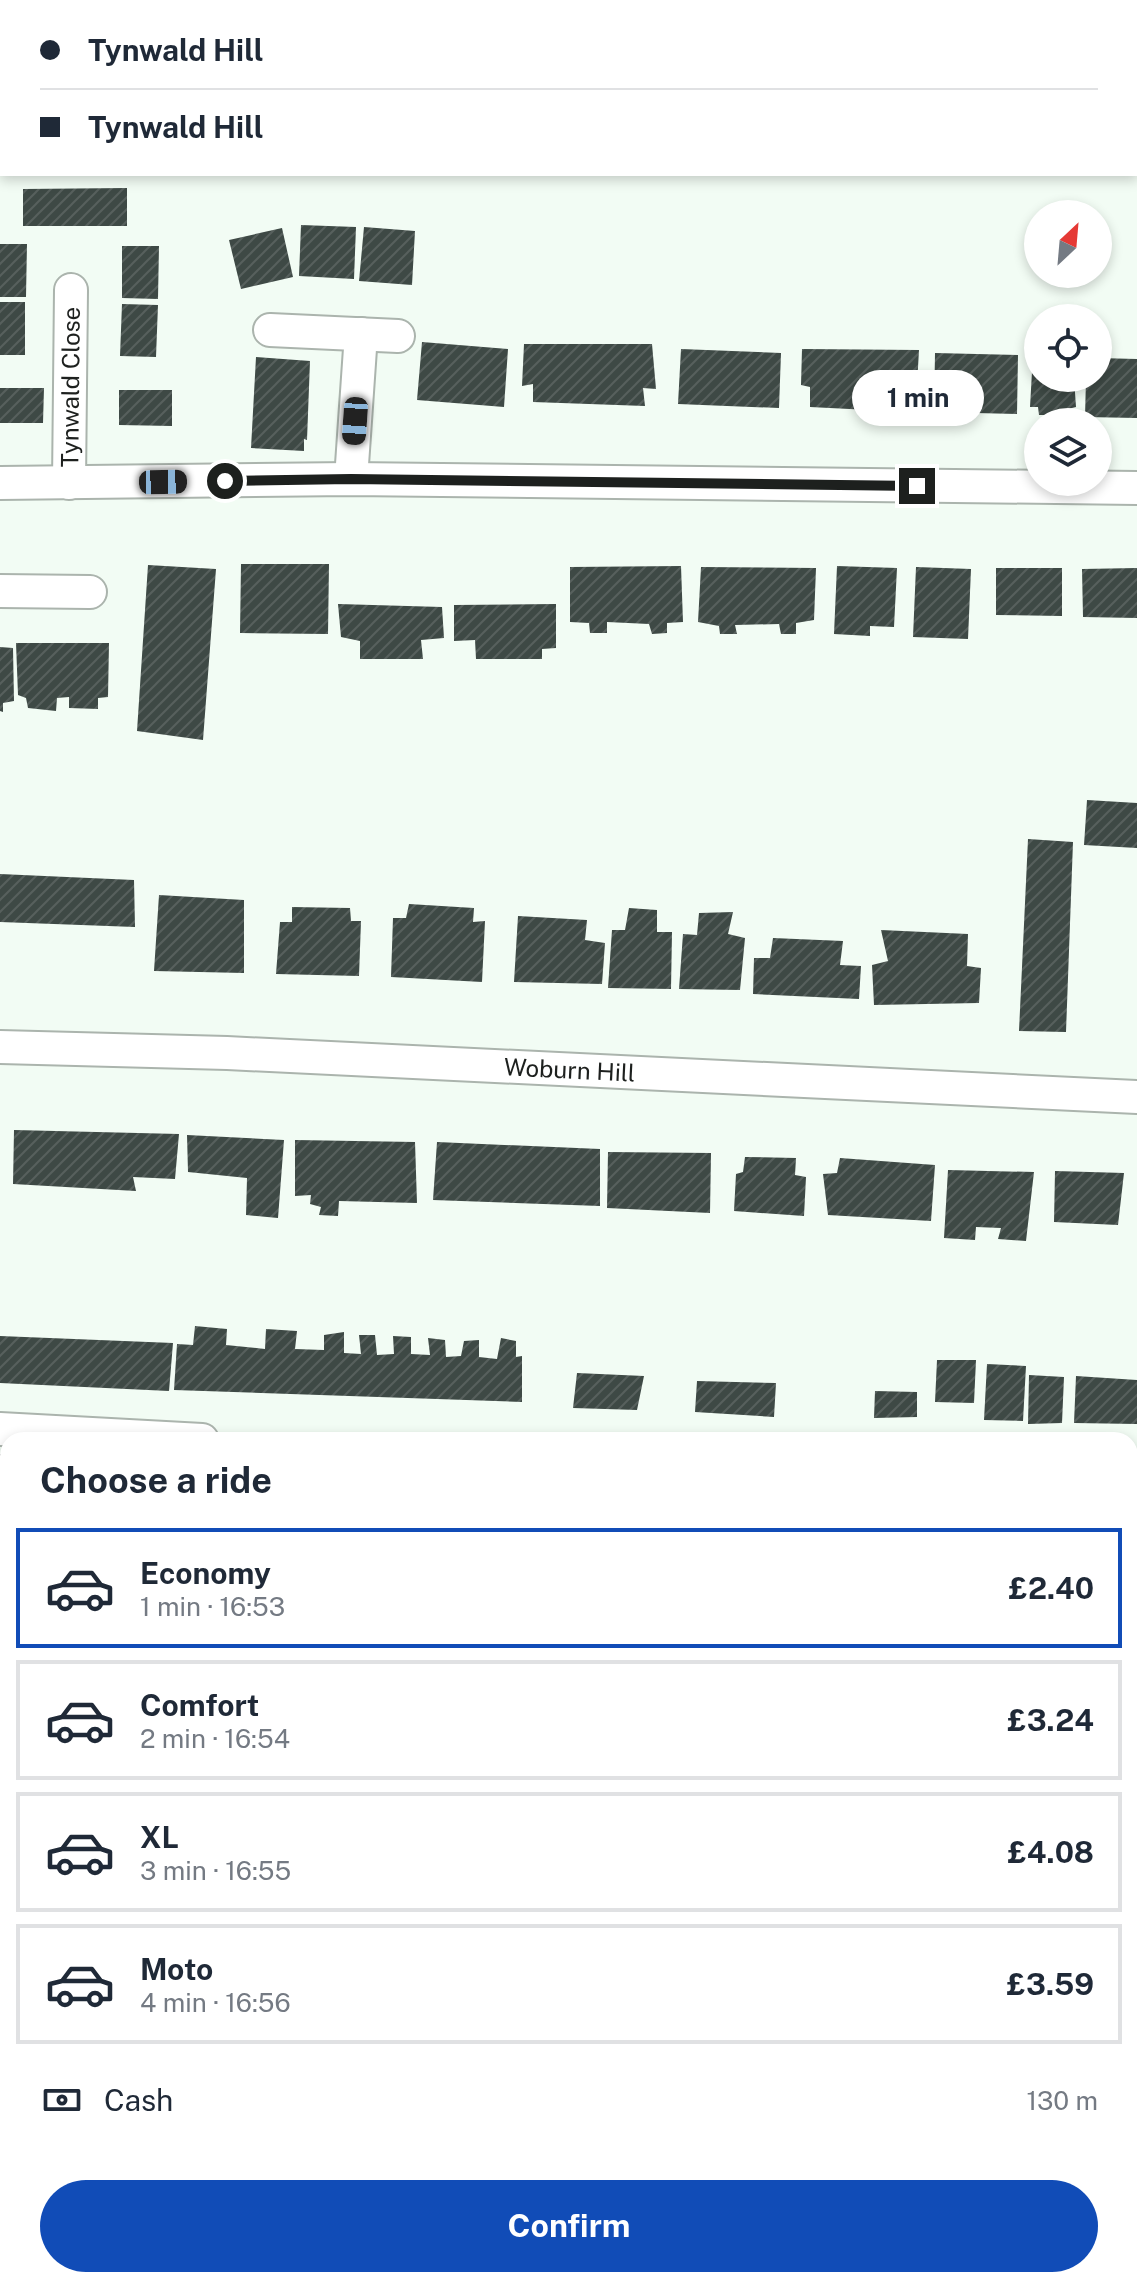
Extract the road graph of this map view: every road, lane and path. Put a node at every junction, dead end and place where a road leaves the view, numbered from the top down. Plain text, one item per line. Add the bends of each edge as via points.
1 (71, 290) dead end
2 (270, 330) dead end
3 (361, 334) junction
4 (398, 336) dead end
5 (351, 479) junction
6 (0, 483) edge
7 (69, 483) junction
8 (1137, 488) edge
9 (0, 591) edge
10 (90, 592) dead end
11 (0, 1047) edge
12 (1137, 1097) edge
13 (0, 1429) edge
14 (55, 1432) edge

1 - 7 street, Tynwald Close
2 - 3 street
3 - 4 street
3 - 5 street
5 - 7 street
5 - 8 street
6 - 7 street
9 - 10 street
11 - 12 street, Woburn Hill
13 - 14 street

